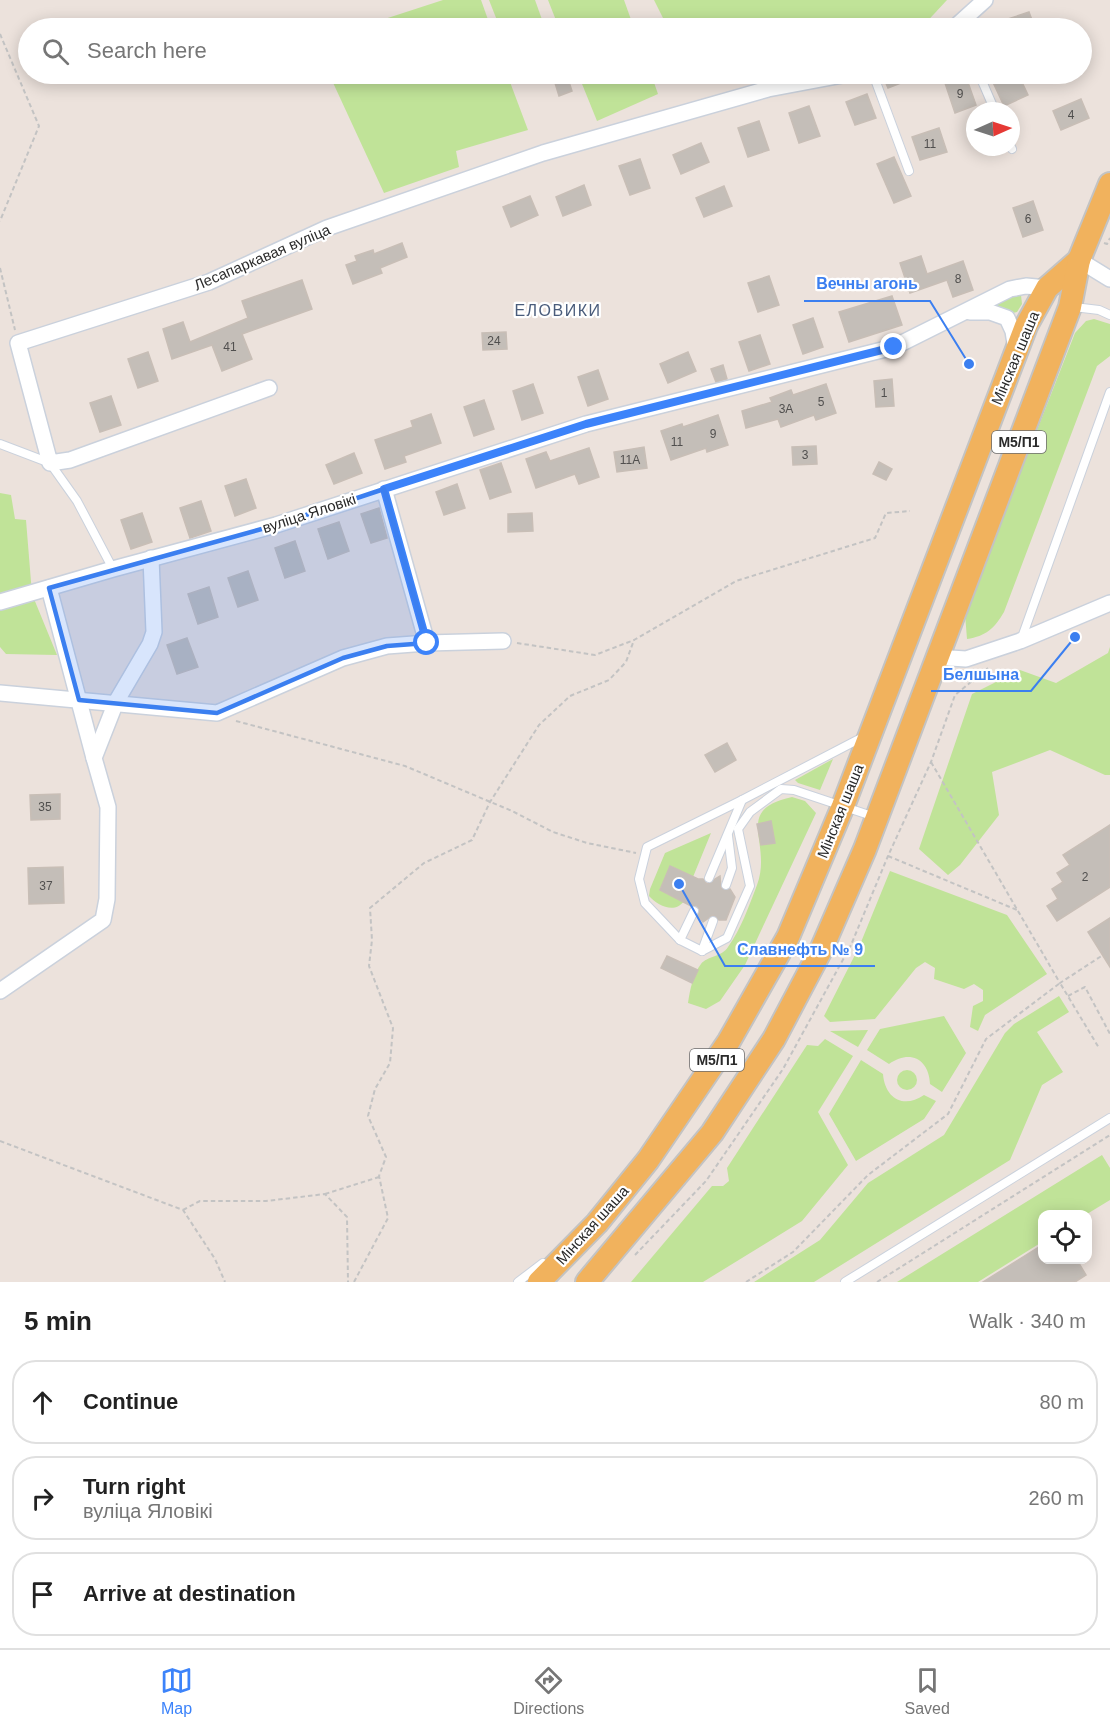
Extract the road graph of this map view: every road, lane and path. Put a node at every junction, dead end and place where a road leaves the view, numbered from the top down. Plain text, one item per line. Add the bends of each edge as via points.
1 (985, 0) edge
2 (968, 18) edge
3 (0, 34) edge
4 (18, 76) edge
5 (21, 84) edge
6 (795, 84) edge
7 (877, 84) edge
8 (983, 84) edge
9 (991, 102) edge
10 (909, 171) dead end
11 (1110, 184) edge
12 (0, 221) edge
13 (1079, 260) junction
14 (0, 268) edge
15 (1110, 279) edge
16 (1047, 288) junction
17 (1070, 307) junction
18 (967, 312) junction
19 (1110, 315) edge
20 (18, 343) junction
21 (1016, 350) junction
22 (269, 388) dead end
23 (1110, 392) edge
24 (0, 444) edge
25 (50, 463) junction
26 (384, 489) junction
27 (910, 510) dead end
28 (150, 558) junction
29 (935, 564) junction
30 (113, 568) junction
31 (967, 576) junction
32 (49, 588) junction
33 (0, 602) edge
34 (1110, 603) edge
35 (910, 630) junction
36 (634, 640) junction
37 (503, 641) joint
38 (1020, 641) junction
39 (427, 643) junction
40 (938, 650) junction
41 (0, 693) edge
42 (79, 700) junction
43 (116, 702) junction
44 (217, 713) junction
45 (871, 732) junction
46 (94, 758) junction
47 (931, 762) dead end
48 (742, 800) junction
49 (490, 802) junction
50 (843, 806) junction
51 (877, 818) junction
52 (728, 834) junction
53 (645, 856) junction
54 (888, 856) dead end
55 (709, 878) dead end
56 (726, 885) dead end
57 (1017, 910) junction
58 (694, 911) dead end
59 (713, 921) dead end
60 (680, 940) junction
61 (702, 951) junction
62 (1103, 955) dead end
63 (1060, 983) junction
64 (0, 991) edge
65 (1068, 996) junction
66 (1110, 1034) edge
67 (1099, 1048) dead end
68 (1110, 1118) edge
69 (1110, 1135) edge
70 (0, 1141) edge
71 (379, 1176) junction
72 (325, 1194) junction
73 (183, 1210) junction
74 (597, 1223) junction
75 (225, 1282) edge
76 (348, 1282) edge
77 (354, 1282) edge
78 (518, 1282) edge
79 (539, 1282) edge
80 (587, 1282) edge
81 (746, 1282) edge
82 (845, 1282) edge
83 (877, 1282) edge

1 - 2 street
3 - 4 path
5 - 12 path via 39,126
6 - 20 street, Лесапаркавая вуліца via 543,153 327,228 209,282
7 - 10 lane
8 - 9 lane
11 - 13 main road, М5/П1
13 - 15 street
13 - 16 main road, М5/П1
13 - 17 main road, М5/П1
14 - 20 path
16 - 17 main road via 1065,291
16 - 18 street, вуліца Яловікі via 1010,289
16 - 21 main road, Мінская шаша / М5/П1
17 - 19 lane
17 - 31 main road, Мінская шаша / М5/П1
18 - 21 street via 990,312 1007,318
18 - 26 street, вуліца Яловікі via 894,347 586,424
20 - 25 street
21 - 29 main road, Мінская шаша / М5/П1
22 - 25 street via 70,460
23 - 38 lane
24 - 25 lane
25 - 30 lane via 77,501
26 - 28 street, вуліца Яловікі via 276,525
26 - 39 street
27 - 36 path via 886,513 875,538 736,581
28 - 30 street, вуліца Яловікі
28 - 43 street via 154,632
29 - 31 main road via 938,577 949,584
29 - 35 main road, Мінская шаша / М5/П1
30 - 32 street, вуліца Яловікі
31 - 40 main road, Мінская шаша / М5/П1
32 - 33 street, вуліца Яловікі
32 - 42 street
34 - 38 street
35 - 40 main road via 928,623 939,630
35 - 45 main road, Мінская шаша / М5/П1
36 - 37 path via 595,655
36 - 49 path via 626,662 609,680 570,696 539,725
37 - 39 street
38 - 40 street via 966,659
39 - 44 street via 387,646 343,658
40 - 51 main road, Мінская шаша / М5/П1
41 - 42 street
42 - 43 street
42 - 46 street
43 - 44 street
43 - 46 street
44 - 49 path via 240,723 405,766
45 - 48 lane
45 - 50 main road, Мінская шаша / М5/П1
46 - 64 street via 108,807 107,899 103,920
47 - 57 path
48 - 52 lane
48 - 53 lane via 647,848
49 - 53 path via 553,832
49 - 71 path via 472,840 424,862 370,908 369,966 393,1028 390,1063 375,1089 368,1116 386,1157
50 - 51 lane
50 - 61 lane via 781,789 750,812 738,829 750,886 727,938
50 - 74 main road, Мінская шаша / М5/П1 via 788,937 729,1041 648,1160
51 - 80 main road, Мінская шаша / М5/П1 via 822,948 774,1039 711,1133
52 - 55 lane
52 - 56 lane via 732,868
53 - 60 lane via 639,879 645,903
54 - 57 path
57 - 63 path
58 - 60 lane
59 - 61 lane
60 - 61 lane
62 - 63 path
63 - 65 path
63 - 81 path via 986,1039 948,1114 868,1175 794,1252
65 - 66 path via 1085,987
65 - 67 path
68 - 82 lane
69 - 83 path
70 - 73 path
71 - 72 path
71 - 77 path via 388,1218
72 - 73 path via 266,1201 200,1201
72 - 76 path via 347,1217
73 - 75 path
74 - 78 lane
74 - 79 main road, Мінская шаша / М5/П1

